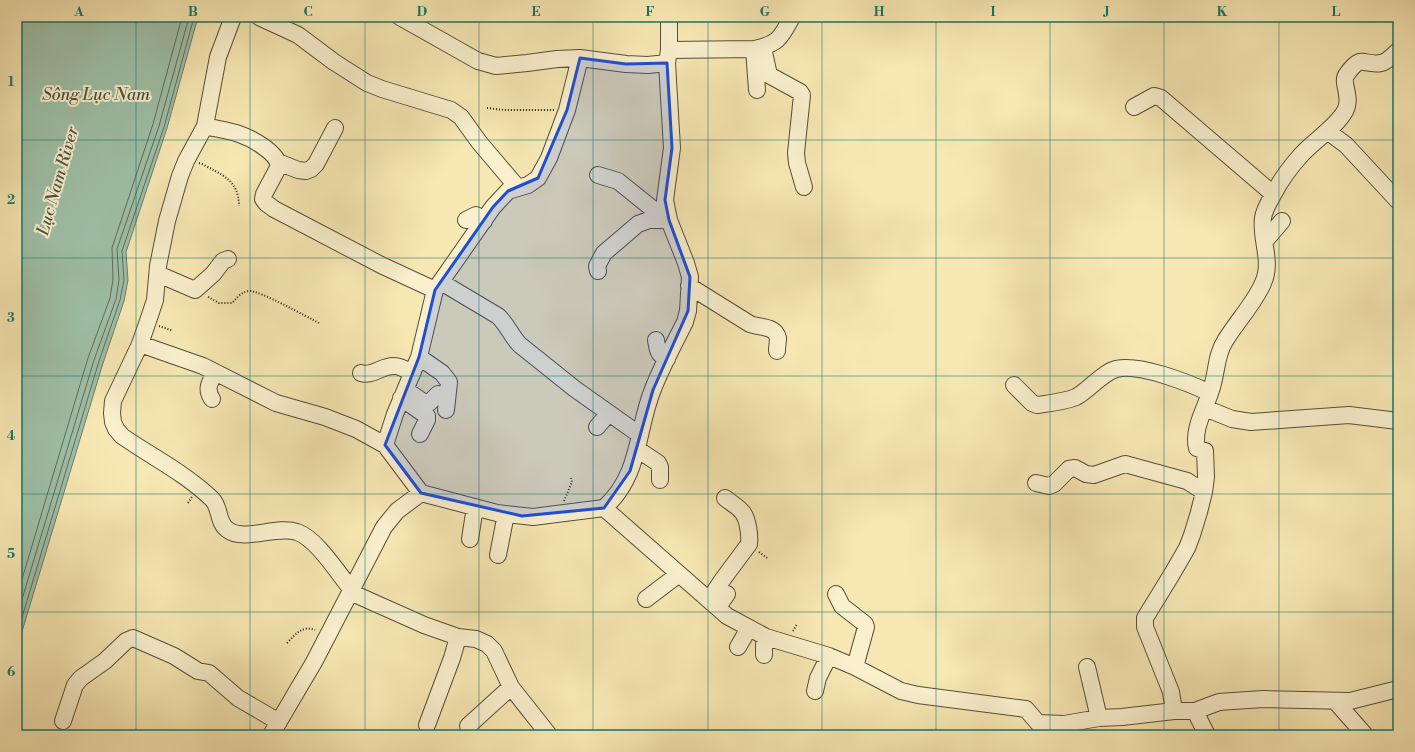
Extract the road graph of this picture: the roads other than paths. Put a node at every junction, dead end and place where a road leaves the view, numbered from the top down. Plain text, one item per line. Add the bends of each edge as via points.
1 (233, 17) edge
2 (259, 17) edge
3 (400, 17) edge
4 (670, 17) edge
5 (792, 17) edge
6 (758, 48) junction
7 (1398, 51) edge
8 (668, 56) junction
9 (580, 58) junction
10 (757, 90) dead end
11 (1134, 107) dead end
12 (205, 126) junction
13 (335, 128) dead end
14 (1327, 131) junction
15 (278, 162) junction
16 (598, 175) dead end
17 (804, 187) dead end
18 (518, 188) junction
19 (1273, 194) junction
20 (1398, 202) edge
21 (667, 214) junction
22 (466, 220) dead end
23 (484, 221) junction
24 (1282, 221) dead end
25 (1265, 241) junction
26 (228, 259) dead end
27 (598, 272) dead end
28 (158, 274) junction
29 (438, 286) junction
30 (690, 286) junction
31 (656, 340) dead end
32 (140, 344) junction
33 (777, 351) dead end
34 (419, 357) junction
35 (668, 359) junction
36 (215, 372) junction
37 (361, 373) dead end
38 (412, 373) junction
39 (1014, 385) dead end
40 (1210, 393) junction
41 (403, 394) junction
42 (438, 394) dead end
43 (212, 399) dead end
44 (1205, 408) junction
45 (446, 410) dead end
46 (609, 413) junction
47 (1398, 421) edge
48 (597, 427) dead end
49 (420, 434) dead end
50 (638, 442) junction
51 (384, 445) junction
52 (660, 480) dead end
53 (1036, 483) dead end
54 (1204, 492) junction
55 (421, 493) junction
56 (725, 498) dead end
57 (474, 507) junction
58 (604, 508) junction
59 (506, 514) junction
60 (470, 539) dead end
61 (498, 555) dead end
62 (679, 574) junction
63 (350, 590) junction
64 (727, 594) dead end
65 (836, 594) dead end
66 (646, 599) dead end
67 (713, 604) junction
68 (749, 628) junction
69 (458, 637) junction
70 (766, 637) junction
71 (738, 647) dead end
72 (764, 655) dead end
73 (829, 656) junction
74 (855, 667) junction
75 (1086, 667) dead end
76 (511, 687) junction
77 (1398, 689) edge
78 (814, 691) dead end
79 (1336, 702) junction
80 (1174, 711) junction
81 (1194, 711) junction
82 (1099, 718) junction
83 (63, 721) dead end
84 (426, 725) dead end
85 (468, 726) dead end
86 (275, 728) edge
87 (549, 735) edge
88 (1207, 735) edge
89 (1365, 735) edge

1 - 12 street via 218,57
2 - 18 street via 298,35 367,83 451,110 461,117
3 - 9 street via 486,64 496,66
4 - 8 street
5 - 6 street via 780,39
6 - 8 street
6 - 10 street
6 - 17 street via 769,75 802,95 796,153
7 - 14 street via 1381,63 1360,61 1345,75 1349,102 1344,112
8 - 9 street via 648,65
8 - 21 street via 672,148 665,200
9 - 18 street via 568,110 549,158 538,178
11 - 19 street via 1154,96 1161,98
12 - 15 street via 238,133 255,141
12 - 28 street via 180,176 167,221
13 - 15 street via 311,169 298,170
14 - 19 street via 1302,154
14 - 20 street via 1346,145
15 - 29 street via 278,170 264,194 263,199 266,203 380,265
16 - 21 street via 618,181 654,210
18 - 23 street via 508,191
19 - 25 street via 1263,216
21 - 27 street via 638,224 604,253 597,266
21 - 30 street via 686,263
22 - 23 street via 476,215
23 - 29 street
24 - 25 street
25 - 40 street via 1268,260 1264,282 1224,342 1218,355
26 - 28 street via 194,290
28 - 32 street via 155,300
29 - 34 street
29 - 46 street via 498,316 520,345
30 - 33 street via 750,324 773,330 778,337
30 - 35 street via 685,322
31 - 35 street via 658,352
32 - 36 street
32 - 63 street via 113,401 112,413 116,430 211,498 227,530 239,534 287,529 298,532 313,542
34 - 38 street
34 - 45 street via 442,373 449,382
35 - 50 street via 653,390
36 - 43 street via 208,388
36 - 51 street via 276,403 356,429
37 - 38 street via 369,374 389,366 397,366
38 - 41 street
39 - 40 street via 1032,404 1037,405 1067,400 1115,370 1127,368 1165,376
40 - 44 street
41 - 42 street via 425,403 429,403
41 - 49 street via 427,416
41 - 51 street
44 - 47 street via 1232,420 1251,422 1349,415
44 - 54 street via 1198,424 1195,441 1197,448 1205,452
46 - 48 street
46 - 50 street
50 - 52 street via 658,463
50 - 58 street via 630,471
51 - 55 street
53 - 54 street via 1049,486 1054,484 1070,469 1075,468 1094,475 1125,464 1187,481
54 - 80 street via 1187,548 1144,623 1171,692
55 - 57 street
55 - 63 street via 397,511 384,527
56 - 67 street via 743,513 750,539 723,579
57 - 59 street
57 - 60 street
58 - 59 street via 533,517
58 - 62 street
59 - 61 street
62 - 66 street
62 - 67 street
63 - 69 street via 424,626
63 - 86 street via 314,662
64 - 67 street
65 - 74 street via 842,606 866,627
67 - 68 street via 727,616
68 - 70 street
68 - 71 street
69 - 76 street via 476,639 487,644 494,651
69 - 84 street
70 - 72 street
70 - 73 street
73 - 74 street
73 - 78 street
74 - 82 street via 901,691 1026,709 1038,723 1064,724
75 - 82 street
76 - 85 street
76 - 87 street
77 - 79 street via 1350,702
79 - 81 street via 1263,699 1219,702
79 - 89 street
80 - 81 street
80 - 82 street
81 - 88 street
83 - 86 street via 75,685 126,640 133,638 174,656 216,679

